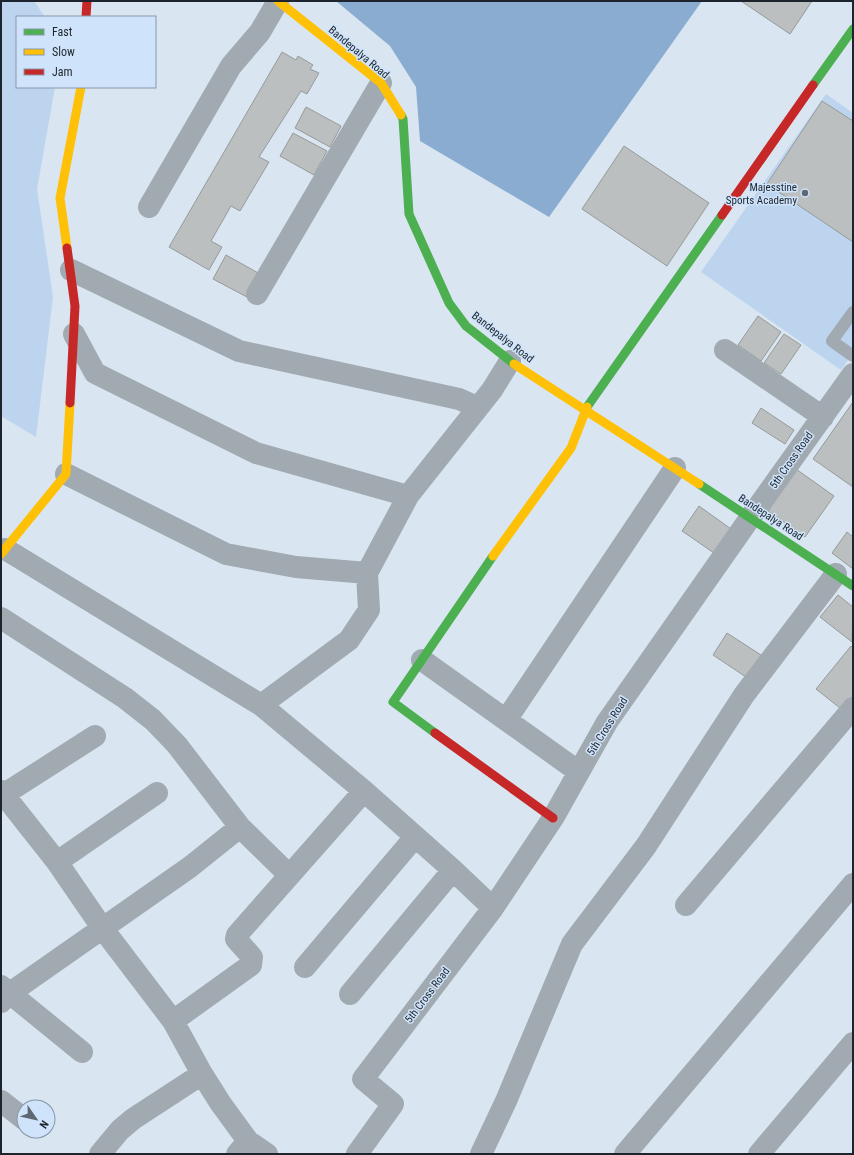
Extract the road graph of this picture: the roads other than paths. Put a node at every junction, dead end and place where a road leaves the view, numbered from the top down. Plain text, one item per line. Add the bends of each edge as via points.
1 (87, 1) edge
2 (278, 1) edge
3 (86, 16) edge
4 (853, 29) edge
5 (381, 84) junction
6 (81, 88) edge
7 (149, 207) dead end
8 (70, 270) junction
9 (257, 294) dead end
10 (853, 312) edge
11 (74, 334) junction
12 (725, 350) dead end
13 (853, 356) edge
14 (510, 361) junction
15 (853, 374) edge
16 (477, 407) junction
17 (585, 409) junction
18 (822, 416) junction
19 (675, 468) junction
20 (66, 474) junction
21 (408, 496) junction
22 (750, 518) junction
23 (3, 551) edge
24 (367, 573) junction
25 (845, 580) edge
26 (1, 618) edge
27 (422, 660) junction
28 (261, 705) junction
29 (853, 708) edge
30 (506, 720) junction
31 (95, 736) dead end
32 (579, 772) junction
33 (364, 791) junction
34 (2, 793) edge
35 (157, 793) dead end
36 (553, 818) junction
37 (240, 826) junction
38 (415, 836) junction
39 (57, 862) junction
40 (453, 870) junction
41 (289, 875) junction
42 (853, 884) edge
43 (686, 905) dead end
44 (493, 908) junction
45 (103, 929) junction
46 (305, 967) dead end
47 (4, 994) edge
48 (350, 994) dead end
49 (173, 1021) junction
50 (853, 1043) edge
51 (82, 1052) dead end
52 (202, 1074) junction
53 (1, 1102) edge
54 (16, 1113) edge
55 (243, 1147) edge
56 (100, 1154) edge
57 (267, 1154) edge
58 (357, 1154) edge
59 (481, 1154) edge
60 (625, 1154) edge
61 (759, 1154) edge

1 - 3 street
2 - 5 street, Bandepalya Road
2 - 7 street via 260,32 231,66
4 - 17 street
5 - 9 street
5 - 14 street, Bandepalya Road via 403,119 409,214 449,303 466,326
6 - 8 street via 60,198
8 - 11 street via 75,306
8 - 16 street via 239,351 459,399
10 - 13 lane via 832,341
11 - 20 street
11 - 21 street via 94,373 256,453
12 - 18 street
14 - 16 street via 492,390
14 - 17 street, Bandepalya Road
15 - 18 street, 5th Cross Road
16 - 21 street
17 - 19 street, Bandepalya Road
17 - 27 street via 570,448
18 - 22 street, 5th Cross Road
19 - 22 street, Bandepalya Road
19 - 30 street
20 - 23 street
20 - 24 street via 226,554 296,567
21 - 24 street
22 - 25 street, Bandepalya Road
22 - 32 street, 5th Cross Road via 607,722
23 - 28 street
24 - 28 street via 369,610 349,640
25 - 59 street via 744,695 646,846 572,944
26 - 37 street via 125,698 153,720 177,745
27 - 30 street
27 - 36 street via 393,702
28 - 33 street
29 - 43 street
30 - 32 street
31 - 34 street
32 - 36 street, 5th Cross Road
33 - 38 street
33 - 41 street
34 - 39 street
35 - 39 street
36 - 44 street, 5th Cross Road
37 - 41 street
37 - 45 street via 190,867
38 - 40 street
38 - 46 street
39 - 45 street
40 - 44 street
40 - 48 street
41 - 49 street via 237,935 236,939 252,957 251,965
42 - 60 street
44 - 58 street, 5th Cross Road via 363,1080 392,1104
45 - 47 street
45 - 49 street
47 - 51 street
49 - 52 street
50 - 61 street
52 - 55 street
52 - 56 street via 120,1130
53 - 54 street
55 - 57 street

